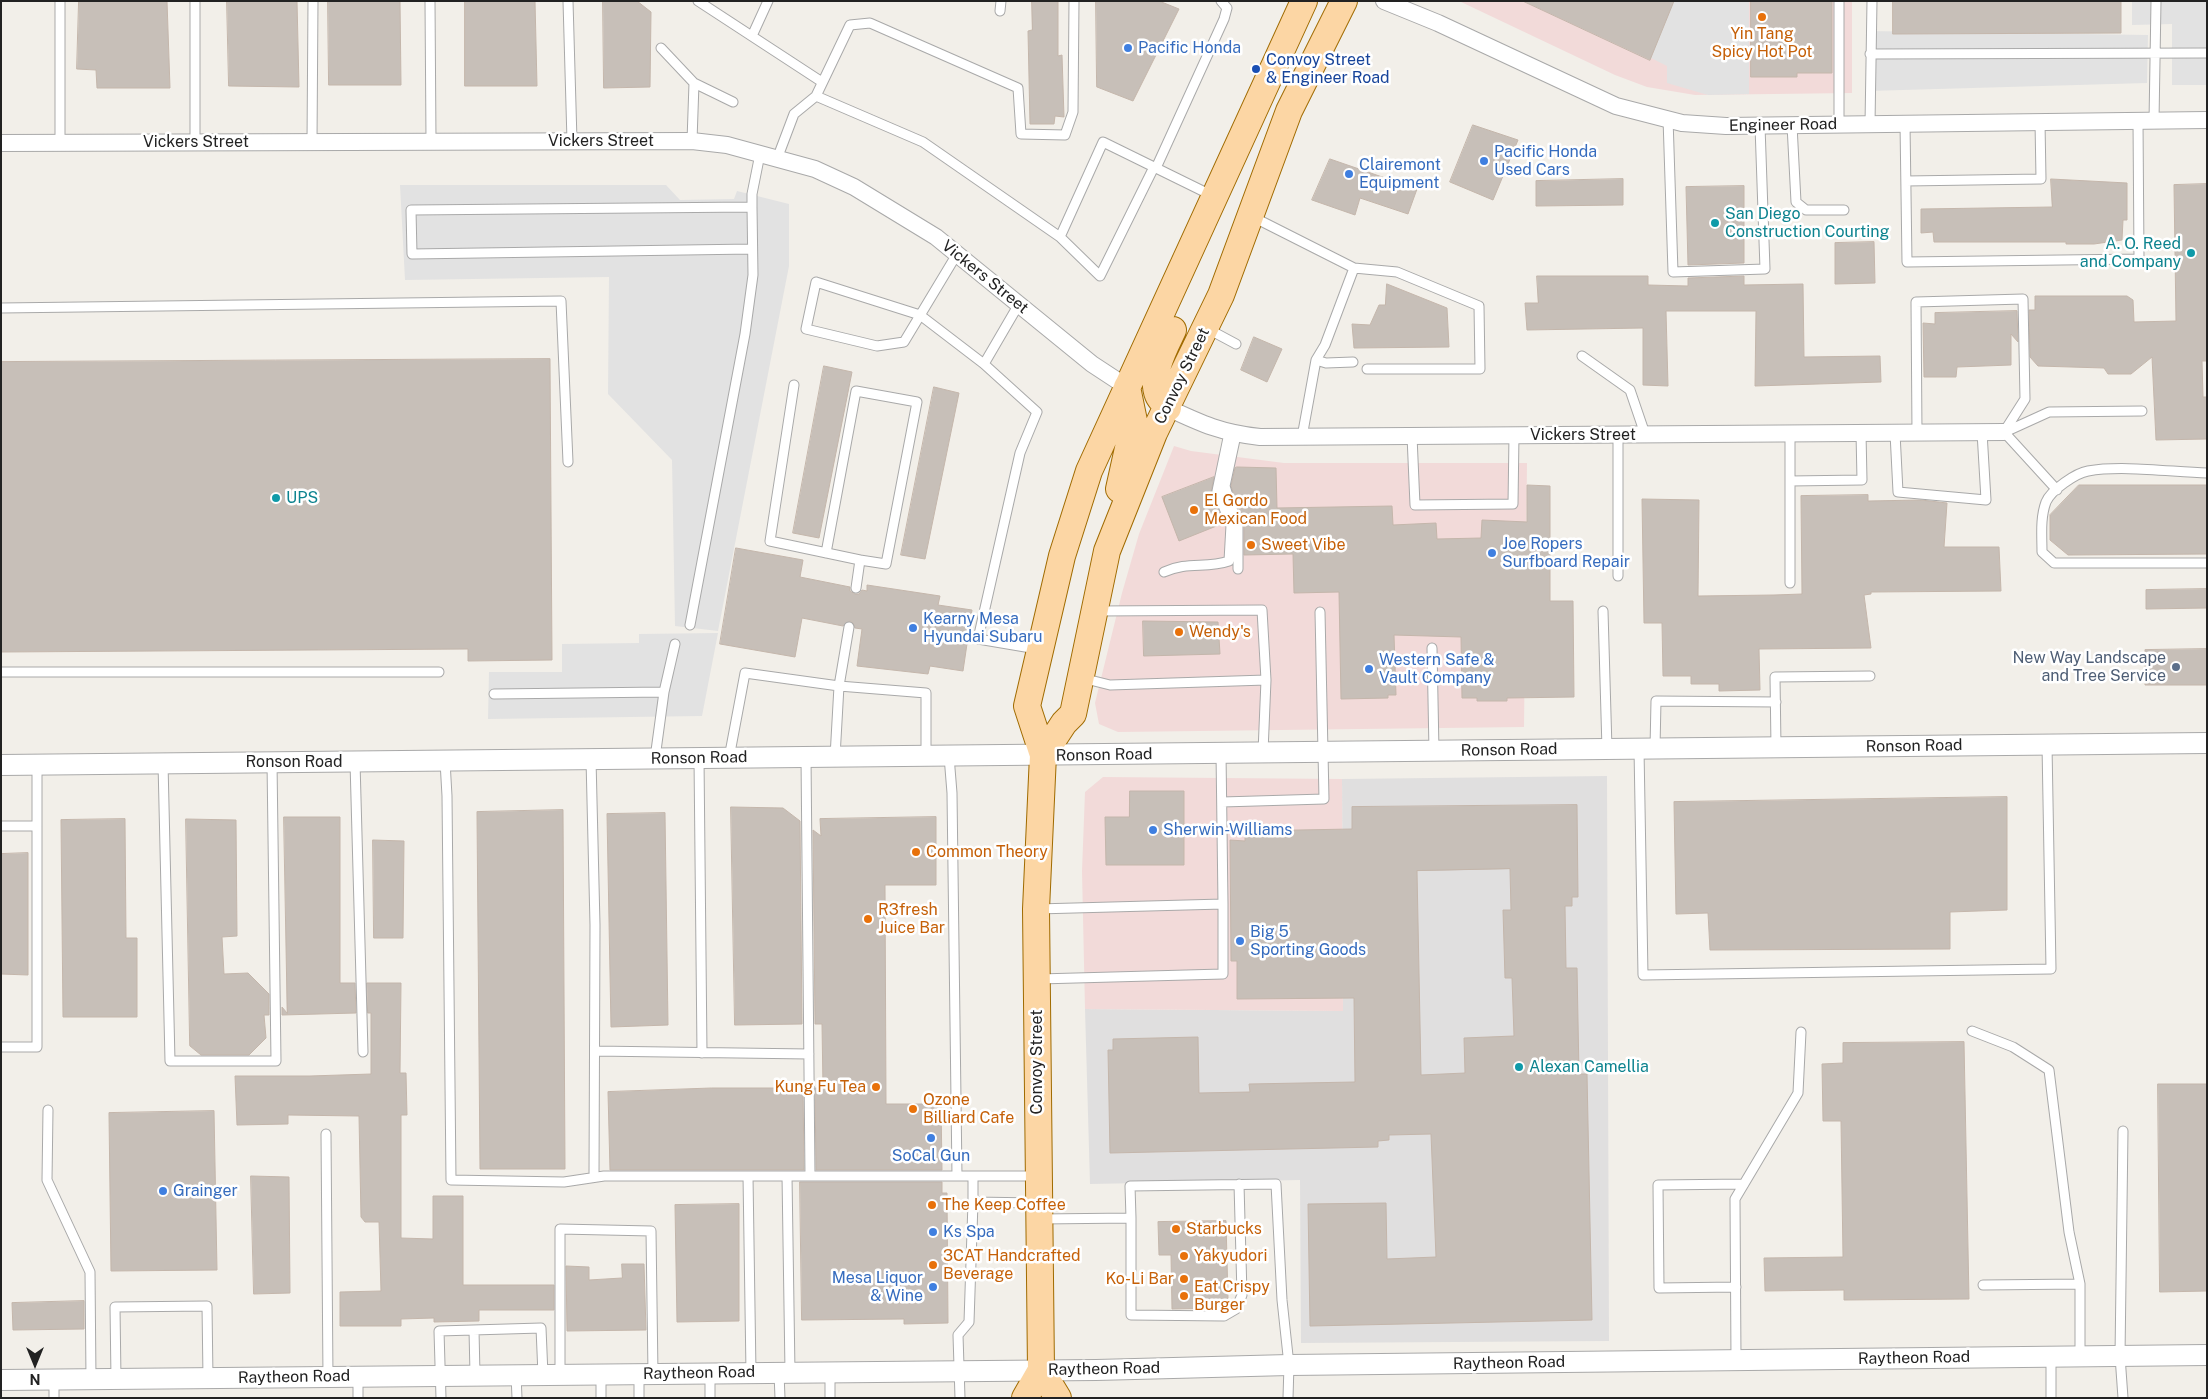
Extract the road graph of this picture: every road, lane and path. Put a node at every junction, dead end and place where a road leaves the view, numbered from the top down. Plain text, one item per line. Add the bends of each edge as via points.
1 (60, 1) edge
2 (195, 1) edge
3 (313, 1) edge
4 (430, 1) edge
5 (568, 1) edge
6 (698, 1) edge
7 (768, 1) edge
8 (1074, 1) edge
9 (1221, 1) edge
10 (1304, 1) edge
11 (1344, 1) edge
12 (1384, 1) edge
13 (1838, 1) edge
14 (1872, 1) edge
15 (2156, 1) edge
16 (752, 36) junction
17 (661, 48) dead end
18 (2156, 53) junction
19 (2207, 53) edge
20 (1870, 54) junction
21 (822, 82) junction
22 (694, 83) junction
23 (816, 96) junction
24 (733, 102) dead end
25 (1668, 118) junction
26 (2207, 120) edge
27 (2146, 121) junction
28 (2040, 122) junction
29 (1870, 124) junction
30 (1905, 124) junction
31 (1792, 125) junction
32 (1838, 125) junction
33 (1760, 126) junction
34 (431, 141) junction
35 (572, 141) junction
36 (692, 141) junction
37 (1, 142) edge
38 (60, 142) junction
39 (195, 142) junction
40 (312, 142) junction
41 (760, 154) junction
42 (777, 159) junction
43 (1155, 167) junction
44 (1906, 181) junction
45 (1215, 197) junction
46 (752, 207) junction
47 (1844, 210) dead end
48 (1251, 216) junction
49 (1060, 237) junction
50 (1195, 240) junction
51 (752, 249) junction
52 (956, 254) junction
53 (1354, 268) junction
54 (1019, 304) junction
55 (1, 308) edge
56 (920, 315) junction
57 (1205, 328) junction
58 (1236, 344) dead end
59 (1582, 356) dead end
60 (1316, 360) junction
61 (1353, 362) dead end
62 (984, 364) junction
63 (1367, 368) dead end
64 (794, 385) dead end
65 (1127, 387) junction
66 (1168, 408) junction
67 (2142, 411) dead end
68 (1982, 432) junction
69 (2004, 432) junction
70 (1790, 433) junction
71 (1861, 433) junction
72 (1895, 433) junction
73 (1917, 433) junction
74 (1233, 434) junction
75 (1645, 434) junction
76 (1514, 435) junction
77 (1618, 435) junction
78 (1412, 436) junction
79 (1302, 437) junction
80 (568, 462) dead end
81 (2207, 473) edge
82 (1790, 481) junction
83 (2057, 490) junction
84 (1107, 551) junction
85 (826, 553) junction
86 (860, 560) junction
87 (2207, 563) edge
88 (1238, 569) dead end
89 (1164, 572) dead end
90 (1618, 576) dead end
91 (1790, 583) dead end
92 (856, 588) dead end
93 (1094, 611) junction
94 (1604, 611) dead end
95 (1320, 612) dead end
96 (690, 626) dead end
97 (849, 627) dead end
98 (675, 644) dead end
99 (1432, 648) dead end
100 (1040, 649) junction
101 (1, 672) edge
102 (439, 672) dead end
103 (1870, 676) dead end
104 (1080, 678) junction
105 (1266, 680) junction
106 (839, 686) junction
107 (664, 692) junction
108 (494, 694) dead end
109 (1776, 702) junction
110 (2207, 743) edge
111 (2047, 745) junction
112 (1776, 747) junction
113 (1607, 749) junction
114 (1647, 749) junction
115 (1434, 751) junction
116 (1324, 752) junction
117 (1221, 753) junction
118 (1263, 753) junction
119 (1043, 755) junction
120 (926, 756) junction
121 (949, 756) junction
122 (806, 757) junction
123 (835, 757) junction
124 (698, 758) junction
125 (729, 758) junction
126 (592, 759) junction
127 (655, 759) junction
128 (444, 761) junction
129 (272, 762) junction
130 (355, 762) junction
131 (37, 764) junction
132 (163, 764) junction
133 (1, 765) edge
134 (1222, 802) junction
135 (1, 826) edge
136 (37, 826) junction
137 (1223, 904) junction
138 (1036, 909) junction
139 (1036, 980) junction
140 (1972, 1031) dead end
141 (1801, 1032) dead end
142 (1, 1047) edge
143 (595, 1051) junction
144 (363, 1052) dead end
145 (702, 1053) junction
146 (809, 1054) junction
147 (48, 1110) dead end
148 (2123, 1131) dead end
149 (326, 1134) dead end
150 (748, 1176) junction
151 (787, 1176) junction
152 (810, 1176) junction
153 (957, 1176) junction
154 (973, 1176) junction
155 (1038, 1176) junction
156 (594, 1177) junction
157 (1239, 1184) junction
158 (1744, 1184) junction
159 (973, 1202) junction
160 (1038, 1211) junction
161 (1131, 1218) junction
162 (2080, 1284) junction
163 (1983, 1285) dead end
164 (1736, 1287) junction
165 (474, 1330) junction
166 (2207, 1355) edge
167 (2120, 1356) junction
168 (2051, 1357) junction
169 (2080, 1357) junction
170 (1736, 1360) junction
171 (1288, 1365) junction
172 (1041, 1370) junction
173 (958, 1371) junction
174 (784, 1372) junction
175 (830, 1372) junction
176 (710, 1373) junction
177 (751, 1373) junction
178 (552, 1374) junction
179 (601, 1374) junction
180 (646, 1374) junction
181 (475, 1375) junction
182 (516, 1375) junction
183 (358, 1376) junction
184 (440, 1376) junction
185 (328, 1377) junction
186 (208, 1378) junction
187 (116, 1379) junction
188 (1, 1380) edge
189 (91, 1380) junction
190 (54, 1389) edge
191 (358, 1398) edge
192 (441, 1398) edge
193 (517, 1398) edge
194 (601, 1398) edge
195 (639, 1398) edge
196 (710, 1398) edge
197 (780, 1398) edge
198 (830, 1398) edge
199 (960, 1398) edge
200 (1025, 1398) edge
201 (1058, 1398) edge
202 (1288, 1398) edge
203 (2051, 1398) edge
204 (2123, 1398) edge

1 - 38 lane
2 - 39 lane
3 - 40 lane
4 - 34 lane
5 - 35 lane
6 - 16 lane
7 - 16 lane
8 - 21 lane via 1073,112 1065,135 1021,134 1018,88 870,23 850,25
9 - 43 lane via 1227,8 1224,19
10 - 45 main road, Convoy Street
11 - 48 main road, Convoy Street via 1289,111
12 - 25 street, Engineer Road via 1616,106
13 - 32 lane
14 - 20 lane
15 - 18 lane
16 - 21 lane
17 - 22 lane
18 - 19 lane
18 - 20 lane
18 - 27 lane
20 - 29 lane
21 - 23 lane
22 - 24 lane
22 - 36 lane
23 - 42 lane via 794,114
23 - 49 lane via 924,142
25 - 33 street, Engineer Road via 1721,126
25 - 33 lane via 1673,272 1765,269
26 - 27 street, Engineer Road
27 - 28 street, Engineer Road
27 - 44 lane via 2139,259 1907,262
28 - 30 street, Engineer Road
28 - 44 lane via 2041,179
29 - 30 street, Engineer Road
29 - 32 street, Engineer Road
30 - 44 lane
31 - 32 street, Engineer Road
31 - 33 street, Engineer Road
31 - 47 lane via 1796,202 1806,210
34 - 35 street, Vickers Street
34 - 40 street, Vickers Street
35 - 36 street, Vickers Street
36 - 41 street, Vickers Street via 727,145
37 - 38 street, Vickers Street
38 - 39 street, Vickers Street
39 - 40 street, Vickers Street
41 - 42 street, Vickers Street
41 - 46 lane
42 - 52 street, Vickers Street via 815,169 854,187 936,237
43 - 45 lane
43 - 49 lane via 1103,142
43 - 49 lane via 1100,276
45 - 50 main road, Convoy Street
46 - 51 lane
46 - 51 lane via 411,210 412,254
48 - 53 lane
48 - 57 main road, Convoy Street
50 - 65 main road, Convoy Street
50 - 66 main road via 1202,268 1162,352 1156,375 1158,396
51 - 96 lane via 753,275 745,334
52 - 54 street, Vickers Street
52 - 56 lane
53 - 60 lane via 1325,345
53 - 63 lane via 1397,272 1479,306 1480,369
54 - 62 lane
54 - 65 street, Vickers Street via 1092,364
55 - 80 lane via 561,301
56 - 56 lane via 904,342 877,346 806,329 816,282
56 - 62 lane
57 - 58 lane
57 - 66 main road, Convoy Street
59 - 75 lane via 1630,390
60 - 61 lane
60 - 79 lane
62 - 100 lane via 1037,412 1020,453 978,639
64 - 85 lane via 770,541
65 - 84 main road via 1134,421
65 - 100 main road, Convoy Street via 1073,518
66 - 74 street, Vickers Street
66 - 84 main road, Convoy Street via 1154,433
67 - 69 lane via 2049,412
68 - 69 street, Vickers Street
68 - 72 lane via 1986,500 1898,492
68 - 73 street, Vickers Street
69 - 73 lane via 2026,398 2023,299 1916,302
69 - 83 lane
70 - 71 street, Vickers Street
70 - 75 street, Vickers Street
70 - 82 lane
71 - 72 street, Vickers Street
71 - 82 lane via 1862,480
72 - 73 street, Vickers Street
74 - 79 street, Vickers Street
74 - 88 lane via 1225,486 1238,527
74 - 89 lane via 1217,490 1231,525 1229,561 1178,566
75 - 77 street, Vickers Street
76 - 77 street, Vickers Street
76 - 78 street, Vickers Street
76 - 78 lane via 1514,504 1494,505 1415,505
77 - 90 lane
78 - 79 street, Vickers Street
81 - 83 lane via 2106,469 2086,472 2065,482
82 - 91 lane
83 - 87 lane via 2046,501 2041,526 2042,552 2054,564
84 - 93 main road, Convoy Street
85 - 86 lane
85 - 86 lane via 856,391 917,402 886,564
86 - 92 lane
93 - 104 main road, Convoy Street
93 - 105 lane via 1262,610
94 - 113 lane
95 - 116 lane
97 - 106 lane
98 - 107 lane
99 - 115 lane
100 - 119 main road, Convoy Street via 1027,706
101 - 102 lane
103 - 109 lane via 1775,677
104 - 105 lane via 1110,685
104 - 119 main road, Convoy Street via 1073,714 1064,722
105 - 118 lane
106 - 120 lane via 926,693
106 - 123 lane
106 - 125 lane via 745,674
107 - 108 lane
107 - 127 lane
109 - 112 lane
109 - 114 lane via 1656,701
110 - 111 street, Ronson Road
111 - 112 street, Ronson Road
111 - 114 lane via 2051,969 1643,975
112 - 114 street, Ronson Road
113 - 114 street, Ronson Road
113 - 115 street, Ronson Road
115 - 116 street, Ronson Road
116 - 118 street, Ronson Road
116 - 134 lane via 1324,799
117 - 118 street, Ronson Road
117 - 119 street, Ronson Road
117 - 134 lane
119 - 121 street, Ronson Road
119 - 138 main road, Convoy Street
120 - 121 street, Ronson Road
120 - 123 street, Ronson Road
121 - 153 lane
122 - 123 street, Ronson Road
122 - 125 street, Ronson Road
122 - 146 lane
124 - 125 street, Ronson Road
124 - 127 street, Ronson Road
124 - 145 lane
126 - 127 street, Ronson Road
126 - 128 street, Ronson Road
126 - 143 lane
128 - 130 street, Ronson Road
128 - 156 lane via 451,1180 564,1182
129 - 130 street, Ronson Road
129 - 132 street, Ronson Road
129 - 132 lane via 276,1060 170,1060
130 - 144 lane
131 - 132 street, Ronson Road
131 - 133 street, Ronson Road
131 - 136 lane
134 - 137 lane
135 - 136 lane
136 - 142 lane via 37,1047
137 - 138 lane
137 - 139 lane via 1223,974
138 - 139 main road, Convoy Street
139 - 155 main road, Convoy Street
140 - 162 lane via 2013,1047 2049,1070 2069,1232
141 - 158 lane via 1798,1093
143 - 145 lane
143 - 156 lane
145 - 146 lane
146 - 152 lane
147 - 189 lane via 47,1180 90,1272
148 - 167 lane
149 - 185 lane
150 - 151 lane
150 - 156 lane
150 - 177 lane
151 - 152 lane
151 - 174 lane
152 - 153 lane
153 - 154 lane
154 - 155 lane
154 - 159 lane
155 - 160 main road, Convoy Street
157 - 161 lane via 1130,1186
157 - 161 lane via 1242,1295 1236,1309 1224,1316 1131,1315
157 - 171 lane via 1276,1184
158 - 164 lane via 1735,1198
158 - 164 lane via 1658,1185 1659,1288
159 - 160 lane
159 - 173 lane via 969,1322 958,1335
160 - 161 lane
160 - 172 main road, Convoy Street
162 - 163 lane
162 - 169 lane
164 - 170 lane
165 - 178 lane via 542,1328
165 - 181 lane
165 - 184 lane via 439,1331
166 - 167 street, Raytheon Road
167 - 169 street, Raytheon Road
167 - 204 lane
168 - 169 street, Raytheon Road
168 - 170 street, Raytheon Road
168 - 203 lane
170 - 171 street, Raytheon Road
171 - 172 street, Raytheon Road
171 - 202 lane
172 - 173 street, Raytheon Road
172 - 200 main road
172 - 201 main road
173 - 175 street, Raytheon Road
173 - 199 lane
174 - 175 street, Raytheon Road
174 - 177 street, Raytheon Road
174 - 197 lane
175 - 198 lane
176 - 177 street, Raytheon Road
176 - 180 street, Raytheon Road
176 - 196 lane
178 - 179 street, Raytheon Road
178 - 180 lane via 560,1229 651,1231
178 - 182 street, Raytheon Road
179 - 180 street, Raytheon Road
179 - 194 lane
180 - 195 lane
181 - 182 street, Raytheon Road
181 - 184 street, Raytheon Road
182 - 193 lane
183 - 184 street, Raytheon Road
183 - 185 street, Raytheon Road
183 - 191 lane
184 - 192 lane
185 - 186 street, Raytheon Road
186 - 187 street, Raytheon Road
186 - 187 lane via 208,1306 198,1306 115,1307
187 - 189 street, Raytheon Road
188 - 190 street, Raytheon Road
189 - 190 street, Raytheon Road

